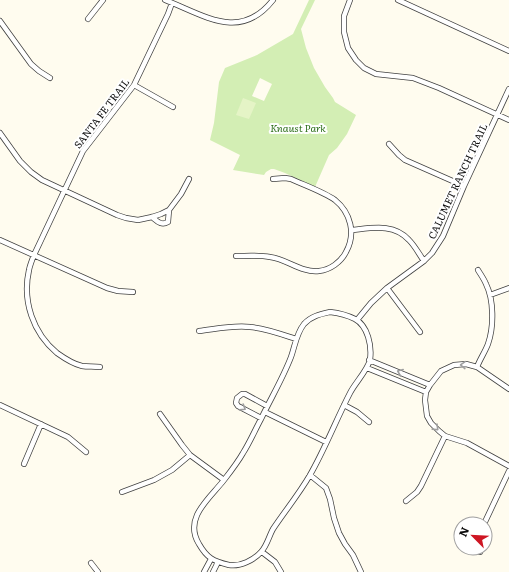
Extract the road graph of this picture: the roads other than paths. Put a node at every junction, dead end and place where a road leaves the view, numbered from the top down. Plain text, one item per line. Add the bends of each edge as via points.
1 (104, 0) edge
2 (165, 0) edge
3 (273, 0) edge
4 (350, 0) edge
5 (398, 0) edge
6 (172, 3) junction
7 (88, 19) dead end
8 (0, 21) edge
9 (509, 51) edge
10 (50, 78) dead end
11 (134, 85) junction
12 (509, 89) edge
13 (173, 107) dead end
14 (498, 115) junction
15 (509, 120) edge
16 (0, 133) edge
17 (389, 144) dead end
18 (188, 179) dead end
19 (273, 179) dead end
20 (464, 186) junction
21 (64, 190) junction
22 (169, 210) junction
23 (152, 217) junction
24 (352, 230) junction
25 (0, 240) edge
26 (34, 255) junction
27 (236, 256) dead end
28 (424, 261) junction
29 (478, 270) dead end
30 (387, 288) junction
31 (509, 288) edge
32 (133, 292) dead end
33 (490, 295) junction
34 (357, 320) junction
35 (199, 331) dead end
36 (420, 332) dead end
37 (296, 339) junction
38 (370, 360) junction
39 (477, 366) junction
40 (100, 367) dead end
41 (367, 368) junction
42 (430, 385) junction
43 (509, 388) edge
44 (426, 392) junction
45 (0, 405) edge
46 (344, 405) junction
47 (267, 406) junction
48 (265, 412) junction
49 (160, 414) dead end
50 (261, 418) junction
51 (369, 422) dead end
52 (42, 424) junction
53 (445, 436) junction
54 (326, 442) junction
55 (86, 452) dead end
56 (190, 455) junction
57 (24, 464) dead end
58 (509, 466) edge
59 (509, 471) edge
60 (310, 476) junction
61 (224, 480) junction
62 (122, 492) dead end
63 (406, 501) dead end
64 (488, 516) edge
65 (262, 552) junction
66 (211, 559) junction
67 (218, 562) junction
68 (91, 563) dead end
69 (98, 572) edge
70 (204, 572) edge
71 (213, 572) edge
72 (281, 572) edge
73 (361, 572) edge

1 - 7 street
2 - 6 street
3 - 6 street via 269,6 249,19 227,23
4 - 14 street via 344,16 344,32 348,48 364,68 376,74 413,78
5 - 9 street
6 - 11 street, SANTA FE TRAIL
8 - 10 street via 31,64
11 - 13 street
11 - 21 street, SANTA FE TRAIL via 83,151
12 - 14 street, CALUMET RANCH TRAIL
14 - 15 street
14 - 20 street, CALUMET RANCH TRAIL
16 - 21 street via 31,172
17 - 20 street via 405,160
18 - 22 street
19 - 24 street via 291,179 334,200 346,213
20 - 28 street, CALUMET RANCH TRAIL via 443,236
21 - 23 street via 126,218 138,220
21 - 26 street, SANTA FE TRAIL
22 - 23 street
22 - 23 street via 168,222 165,224
24 - 27 street via 350,244 341,260 320,271 305,270 270,257
24 - 28 street via 380,227 395,230 409,239
25 - 26 street
26 - 32 street via 108,288
26 - 40 street, SANTA FE TRAIL via 29,270 27,296 37,330 50,347 71,362 81,366
28 - 30 street, CALUMET RANCH TRAIL
29 - 33 street
30 - 34 street, CALUMET RANCH TRAIL
30 - 36 street
31 - 33 street
33 - 39 street via 492,329
34 - 37 street via 344,314 330,312 317,315 305,324
34 - 38 street via 368,334
35 - 37 street via 250,327
37 - 47 street via 292,356
38 - 41 street
42 -> 38 street
39 -> 42 street via 454,365 441,371
39 - 43 street
41 - 44 street
41 - 46 street
42 - 44 street
44 -> 53 street via 427,416 434,428
45 - 52 street
46 - 51 street
46 - 54 street
47 - 48 street
47 -> 50 street via 245,394 237,398 238,406
48 - 50 street
48 - 54 street
49 - 56 street
50 - 61 street via 244,453
52 - 55 street via 68,437
52 - 57 street
53 - 58 street via 467,443
53 - 63 street via 421,486
54 - 60 street
56 - 61 street
56 - 62 street via 172,470 154,480
59 - 64 street
60 - 65 street via 274,529
60 - 73 street via 326,488 339,533
61 - 66 street via 198,510 195,524 196,539
65 - 67 street via 253,560 235,566
65 - 72 street via 275,562
66 - 67 street
66 - 70 street
67 - 71 street
68 - 69 street

